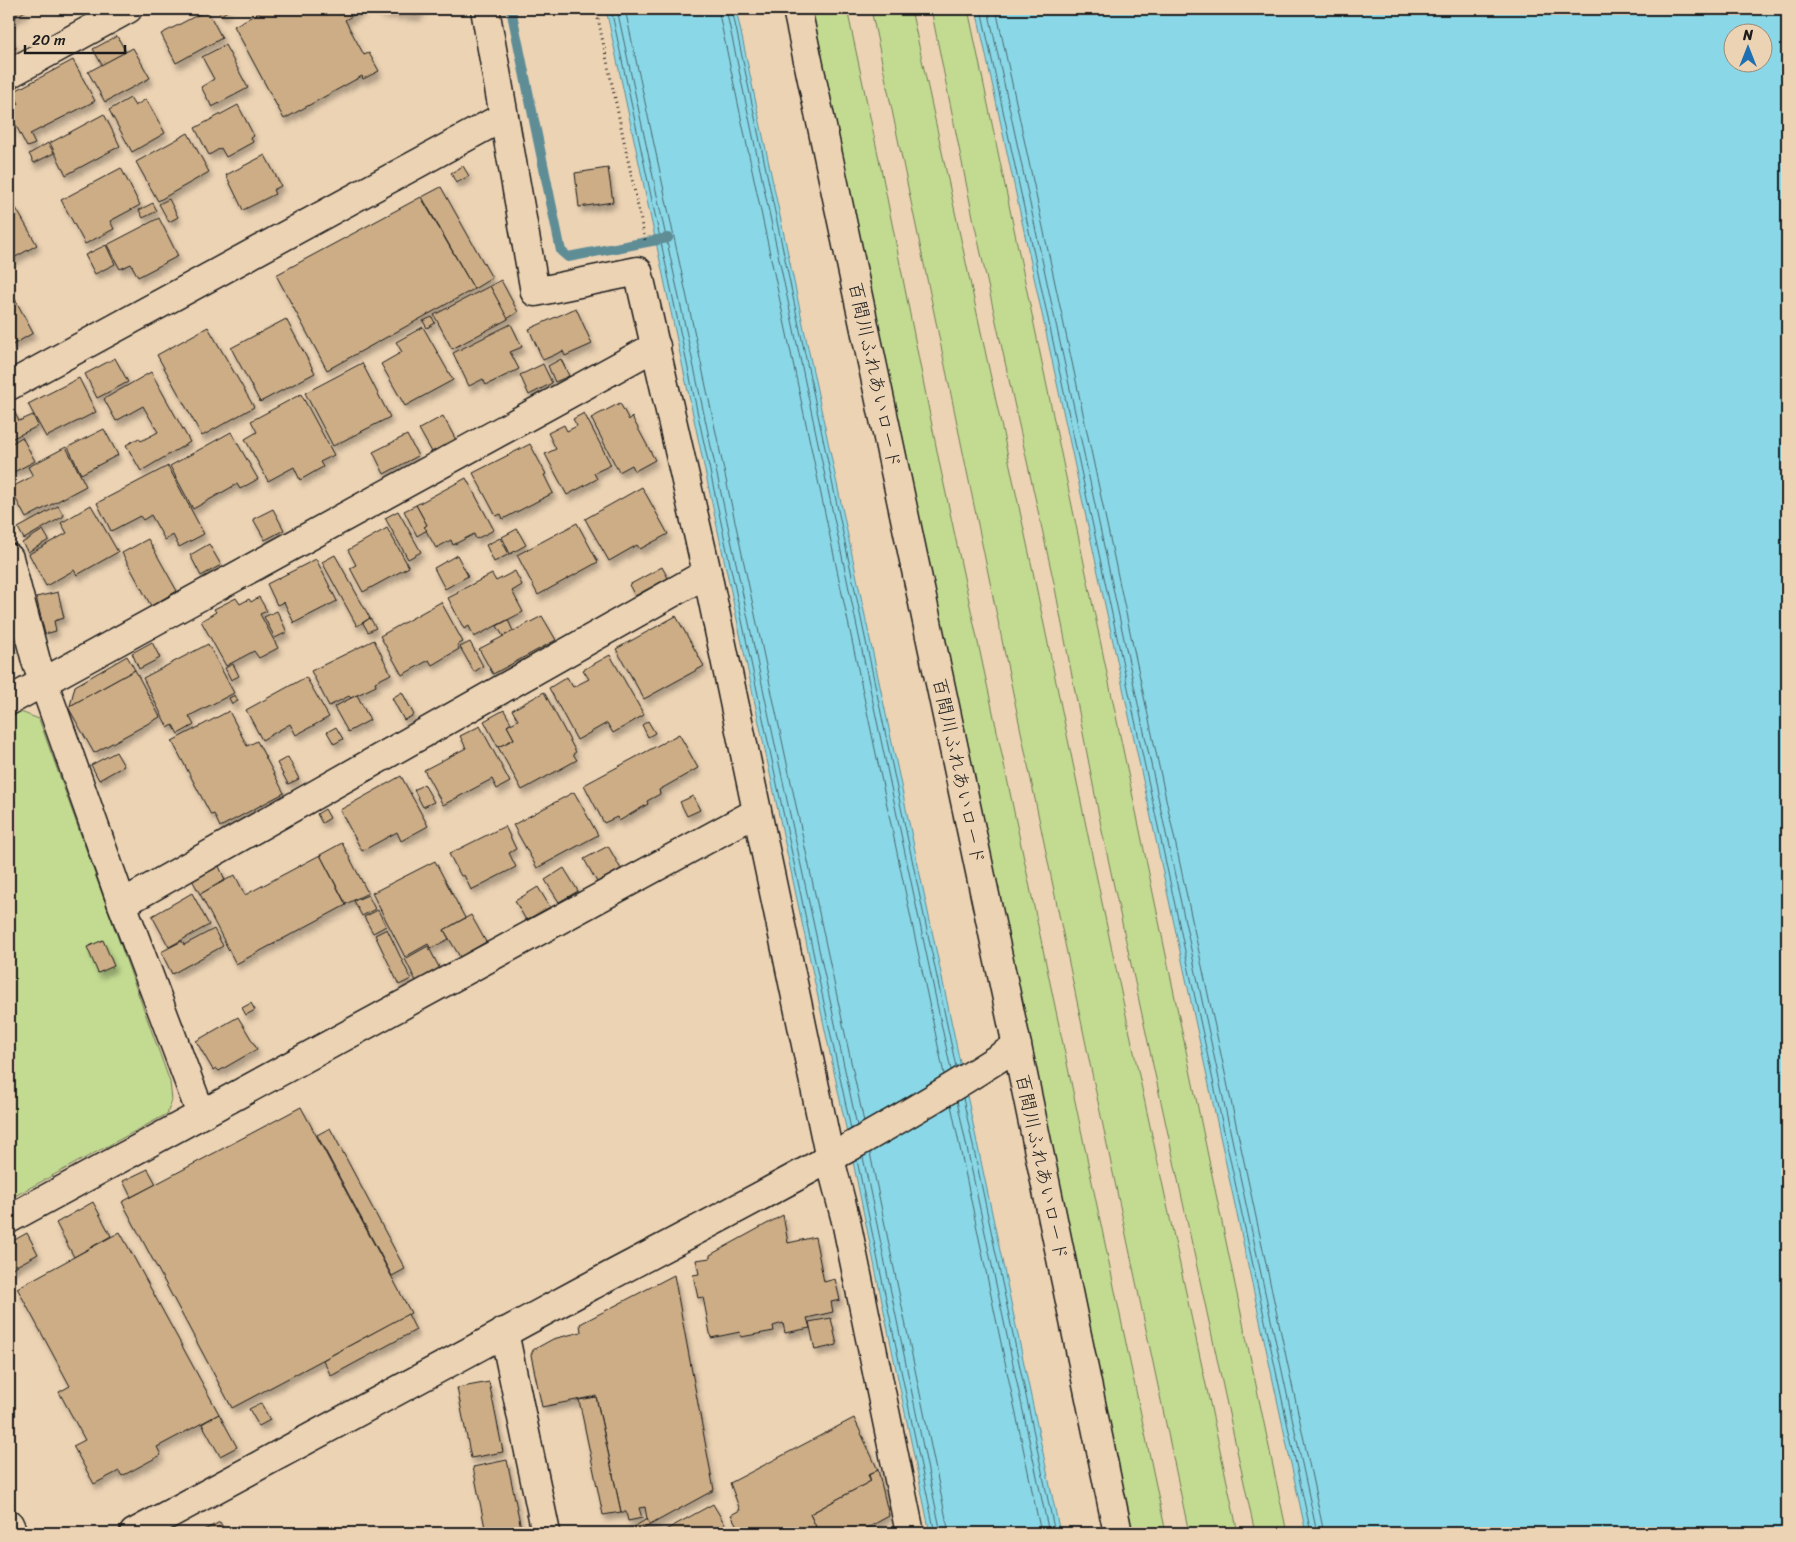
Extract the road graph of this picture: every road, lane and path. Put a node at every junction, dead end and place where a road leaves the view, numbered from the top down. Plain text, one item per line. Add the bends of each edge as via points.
1 (128, 9) edge
2 (485, 9) edge
3 (596, 9) edge
4 (797, 9) edge
5 (9, 74) edge
6 (504, 117) junction
7 (643, 230) dead end
8 (656, 346) junction
9 (9, 386) edge
10 (9, 558) edge
11 (707, 573) junction
12 (44, 682) junction
13 (9, 702) edge
14 (757, 812) junction
15 (122, 904) junction
16 (1017, 1046) junction
17 (201, 1114) junction
18 (830, 1159) junction
19 (9, 1219) edge
20 (504, 1332) junction
21 (9, 1524) edge
22 (13, 1533) edge
23 (134, 1533) edge
24 (546, 1533) edge
25 (910, 1533) edge
26 (1118, 1533) edge

1 - 5 street
2 - 6 street
3 - 7 path
4 - 16 street, 百間川ふれあいロード
6 - 8 street via 535,292 638,272
6 - 9 street
8 - 11 street
8 - 12 street
10 - 12 street
11 - 14 street
11 - 15 street
12 - 13 street
12 - 15 street
14 - 17 street
14 - 18 street
15 - 17 street
16 - 18 street
16 - 26 street, 百間川ふれあいロード
17 - 19 street
18 - 20 street
18 - 25 street via 846,1221
20 - 23 street
20 - 24 street
21 - 22 street

